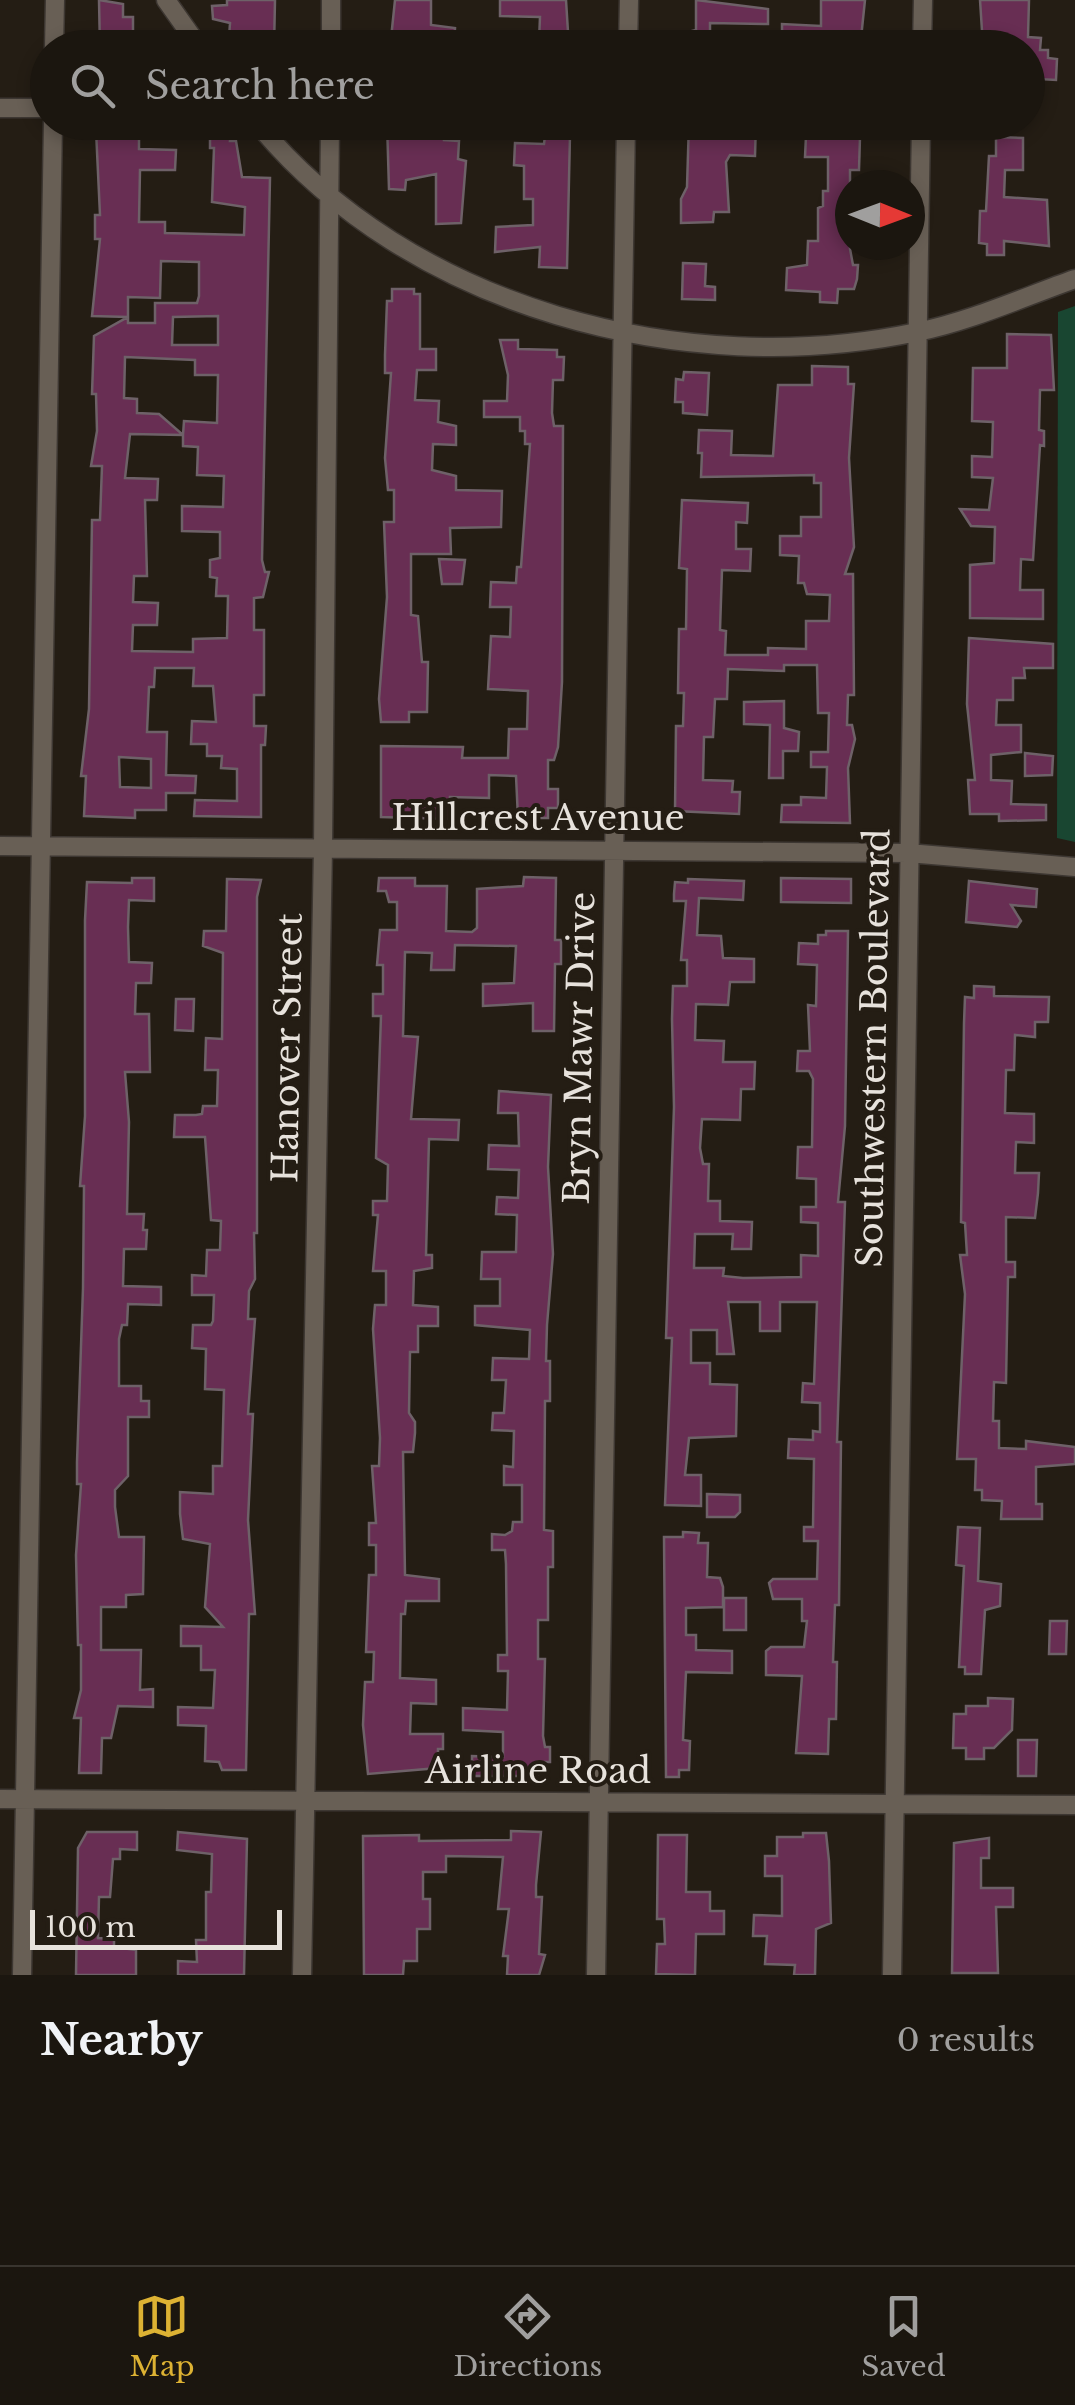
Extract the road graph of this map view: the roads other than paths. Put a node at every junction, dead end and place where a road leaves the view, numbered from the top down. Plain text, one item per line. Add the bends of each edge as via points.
1 (55, 0) edge
2 (166, 0) edge
3 (331, 0) edge
4 (628, 0) edge
5 (923, 0) edge
6 (54, 30) edge
7 (187, 30) edge
8 (331, 30) edge
9 (628, 30) edge
10 (922, 30) edge
11 (0, 108) edge
12 (30, 108) edge
13 (53, 140) edge
14 (272, 140) edge
15 (330, 140) edge
16 (626, 140) edge
17 (921, 140) edge
18 (329, 196) junction
19 (1075, 279) edge
20 (623, 331) junction
21 (918, 332) junction
22 (0, 846) edge
23 (44, 846) junction
24 (323, 848) junction
25 (614, 850) junction
26 (908, 853) junction
27 (1075, 867) edge
28 (0, 1799) edge
29 (26, 1800) junction
30 (305, 1802) junction
31 (598, 1802) junction
32 (894, 1804) junction
33 (1075, 1805) edge
34 (22, 1975) edge
35 (302, 1975) edge
36 (596, 1975) edge
37 (892, 1975) edge

1 - 6 street
2 - 7 street
3 - 8 street
4 - 9 street
5 - 10 street
11 - 12 street
13 - 23 street
14 - 18 street
15 - 18 street, Hanover Street
16 - 20 street, Bryn Mawr Drive
17 - 21 street, Southwestern Boulevard
18 - 20 street via 475,284
18 - 24 street, Hanover Street
19 - 21 street
20 - 21 street via 772,346
20 - 25 street, Bryn Mawr Drive
21 - 26 street, Southwestern Boulevard
22 - 23 street, Hillcrest Avenue
23 - 24 street, Hillcrest Avenue
23 - 29 street
24 - 25 street, Hillcrest Avenue
24 - 30 street, Hanover Street
25 - 26 street, Hillcrest Avenue
25 - 31 street, Bryn Mawr Drive
26 - 27 street, Hillcrest Avenue
26 - 32 street, Southwestern Boulevard
28 - 29 street, Airline Road
29 - 30 street, Airline Road
29 - 34 street
30 - 31 street, Airline Road
30 - 35 street, Hanover Street
31 - 32 street, Airline Road
31 - 36 street, Bryn Mawr Drive
32 - 33 street, Airline Road
32 - 37 street, Southwestern Boulevard

